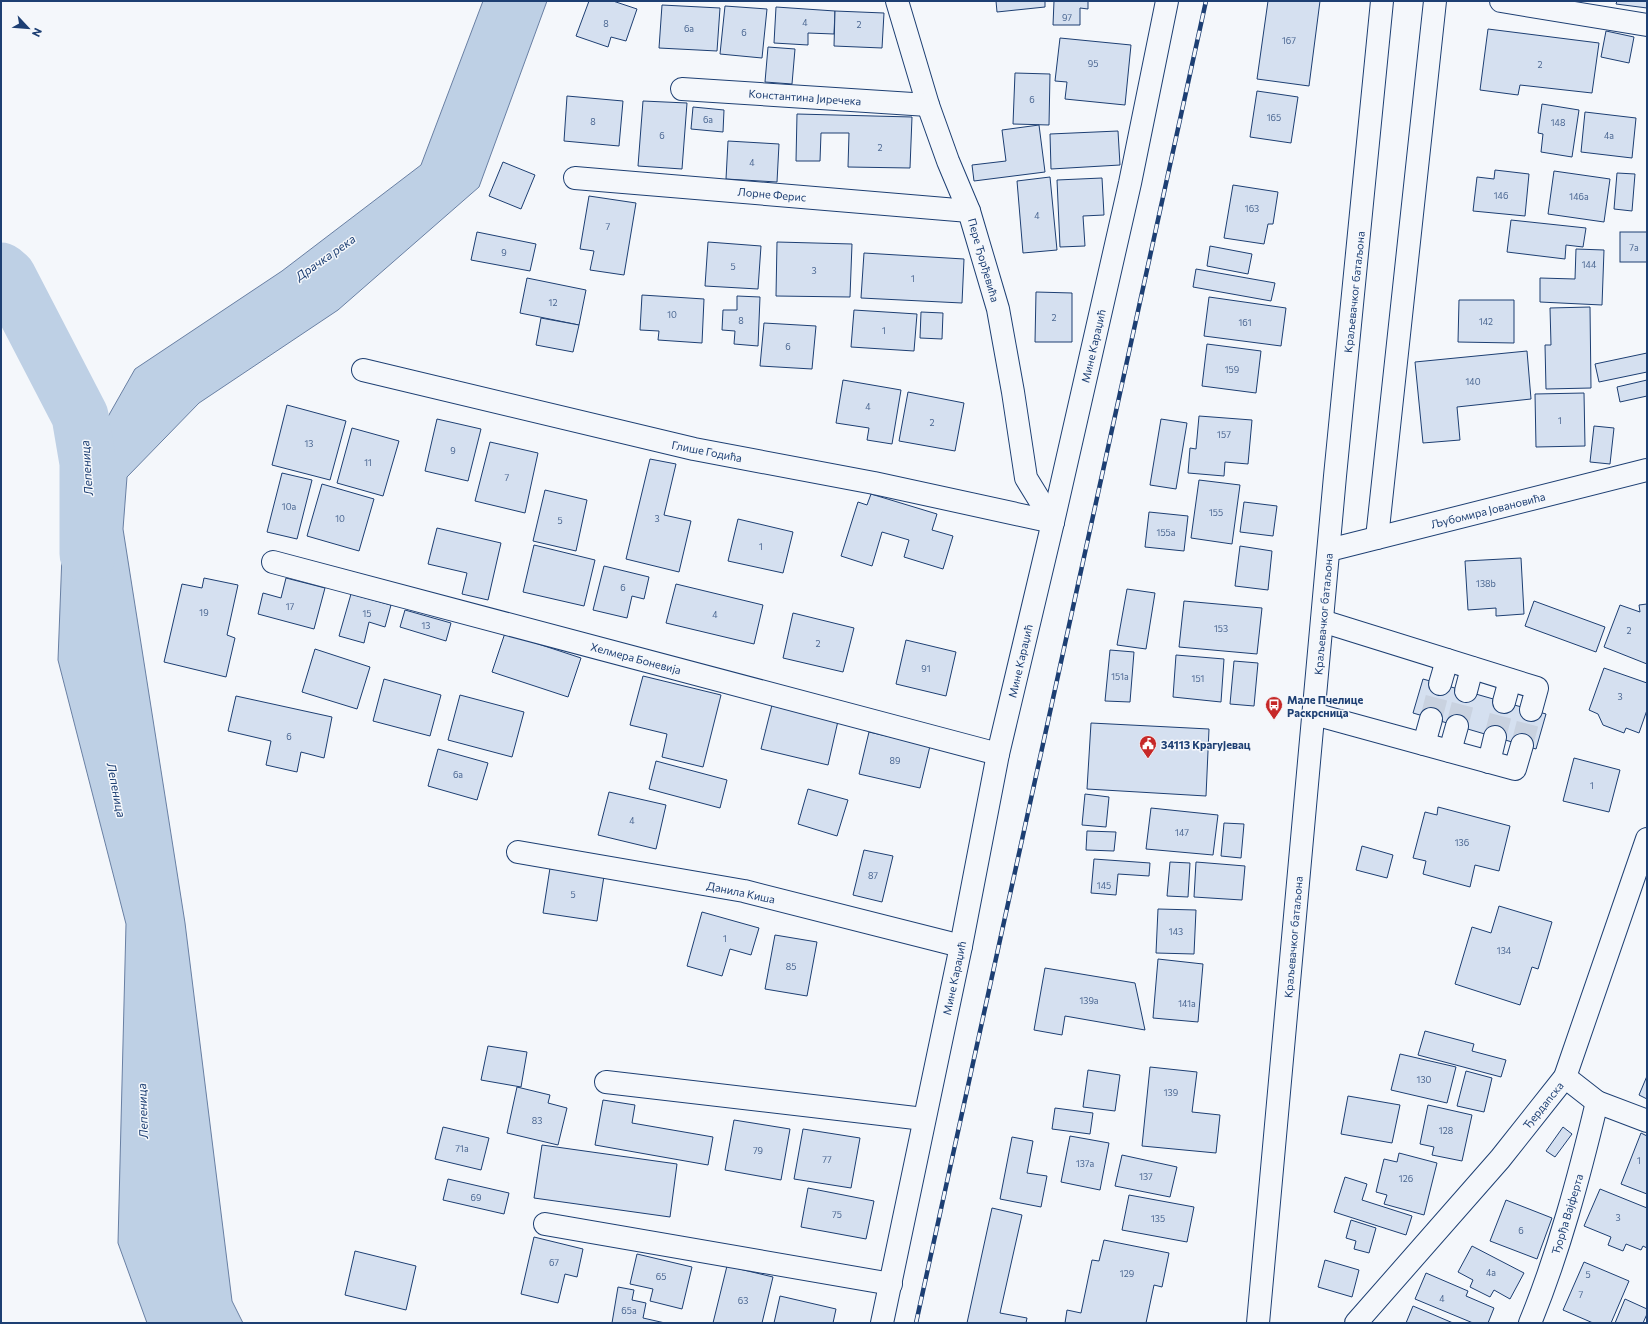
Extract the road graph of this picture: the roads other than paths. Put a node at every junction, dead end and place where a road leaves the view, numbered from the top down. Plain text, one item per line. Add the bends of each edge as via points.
1 (897, 1) edge
2 (1166, 1) edge
3 (1382, 1) edge
4 (1434, 1) edge
5 (1501, 1) edge
6 (1647, 25) edge
7 (682, 89) dead end
8 (928, 105) junction
9 (575, 178) dead end
10 (969, 211) junction
11 (363, 370) dead end
12 (1647, 470) edge
13 (1053, 522) junction
14 (1377, 538) junction
15 (1329, 550) junction
16 (273, 562) dead end
17 (1322, 622) junction
18 (1447, 660) junction
19 (1472, 668) junction
20 (1510, 680) junction
21 (1440, 684) tunnel mouth
22 (1466, 691) tunnel mouth
23 (1504, 702) tunnel mouth
24 (1531, 710) tunnel mouth
25 (1314, 714) junction
26 (1431, 718) tunnel mouth
27 (1457, 726) tunnel mouth
28 (1495, 737) tunnel mouth
29 (1424, 744) junction
30 (1522, 745) tunnel mouth
31 (1450, 751) junction
32 (998, 754) junction
33 (1489, 762) junction
34 (1647, 839) edge
35 (518, 852) dead end
36 (961, 946) junction
37 (1565, 1078) junction
38 (606, 1082) dead end
39 (1597, 1102) junction
40 (924, 1119) junction
41 (1647, 1121) edge
42 (545, 1224) dead end
43 (891, 1284) junction
44 (882, 1323) edge
45 (1258, 1323) edge
46 (1356, 1323) edge
47 (1530, 1323) edge

1 - 8 street, Пере Ђорђевића
2 - 13 street, Мине Караџић via 1130,183
3 - 15 street, Краљевачког батаљона
4 - 14 street
5 - 6 street
7 - 8 street, Константина Јиречека
8 - 10 street, Пере Ђорђевића
9 - 10 street, Лорне Ферис
10 - 13 street, Пере Ђорђевића via 998,309 1026,478
11 - 13 street, Глише Годића via 694,449 874,482
12 - 14 street, Љубомира Јовановића
13 - 32 street, Мине Караџић
14 - 15 street, Љубомира Јовановића
15 - 17 street, Краљевачког батаљона
16 - 32 street, Хелмера Боневија
17 - 18 street
17 - 25 street, Краљевачког батаљона
18 - 19 street
18 - 21 street
19 - 20 street
19 - 22 street
20 - 23 street
20 - 24 street via 1537,688
25 - 29 street
25 - 45 street, Краљевачког батаљона
26 - 29 street
27 - 31 street
28 - 33 street
29 - 31 street
30 - 33 street via 1515,769
31 - 33 street
32 - 36 street, Мине Караџић
34 - 37 street, Ђердапска
35 - 36 street, Данила Киша via 744,891
36 - 40 street, Мине Караџић
37 - 39 street
37 - 46 street, Ђердапска via 1500,1159
38 - 40 street
39 - 41 street
39 - 47 street, Ђорђа Вајферта via 1564,1225
40 - 43 street, Мине Караџић
42 - 43 street
43 - 44 street, Мине Караџић

